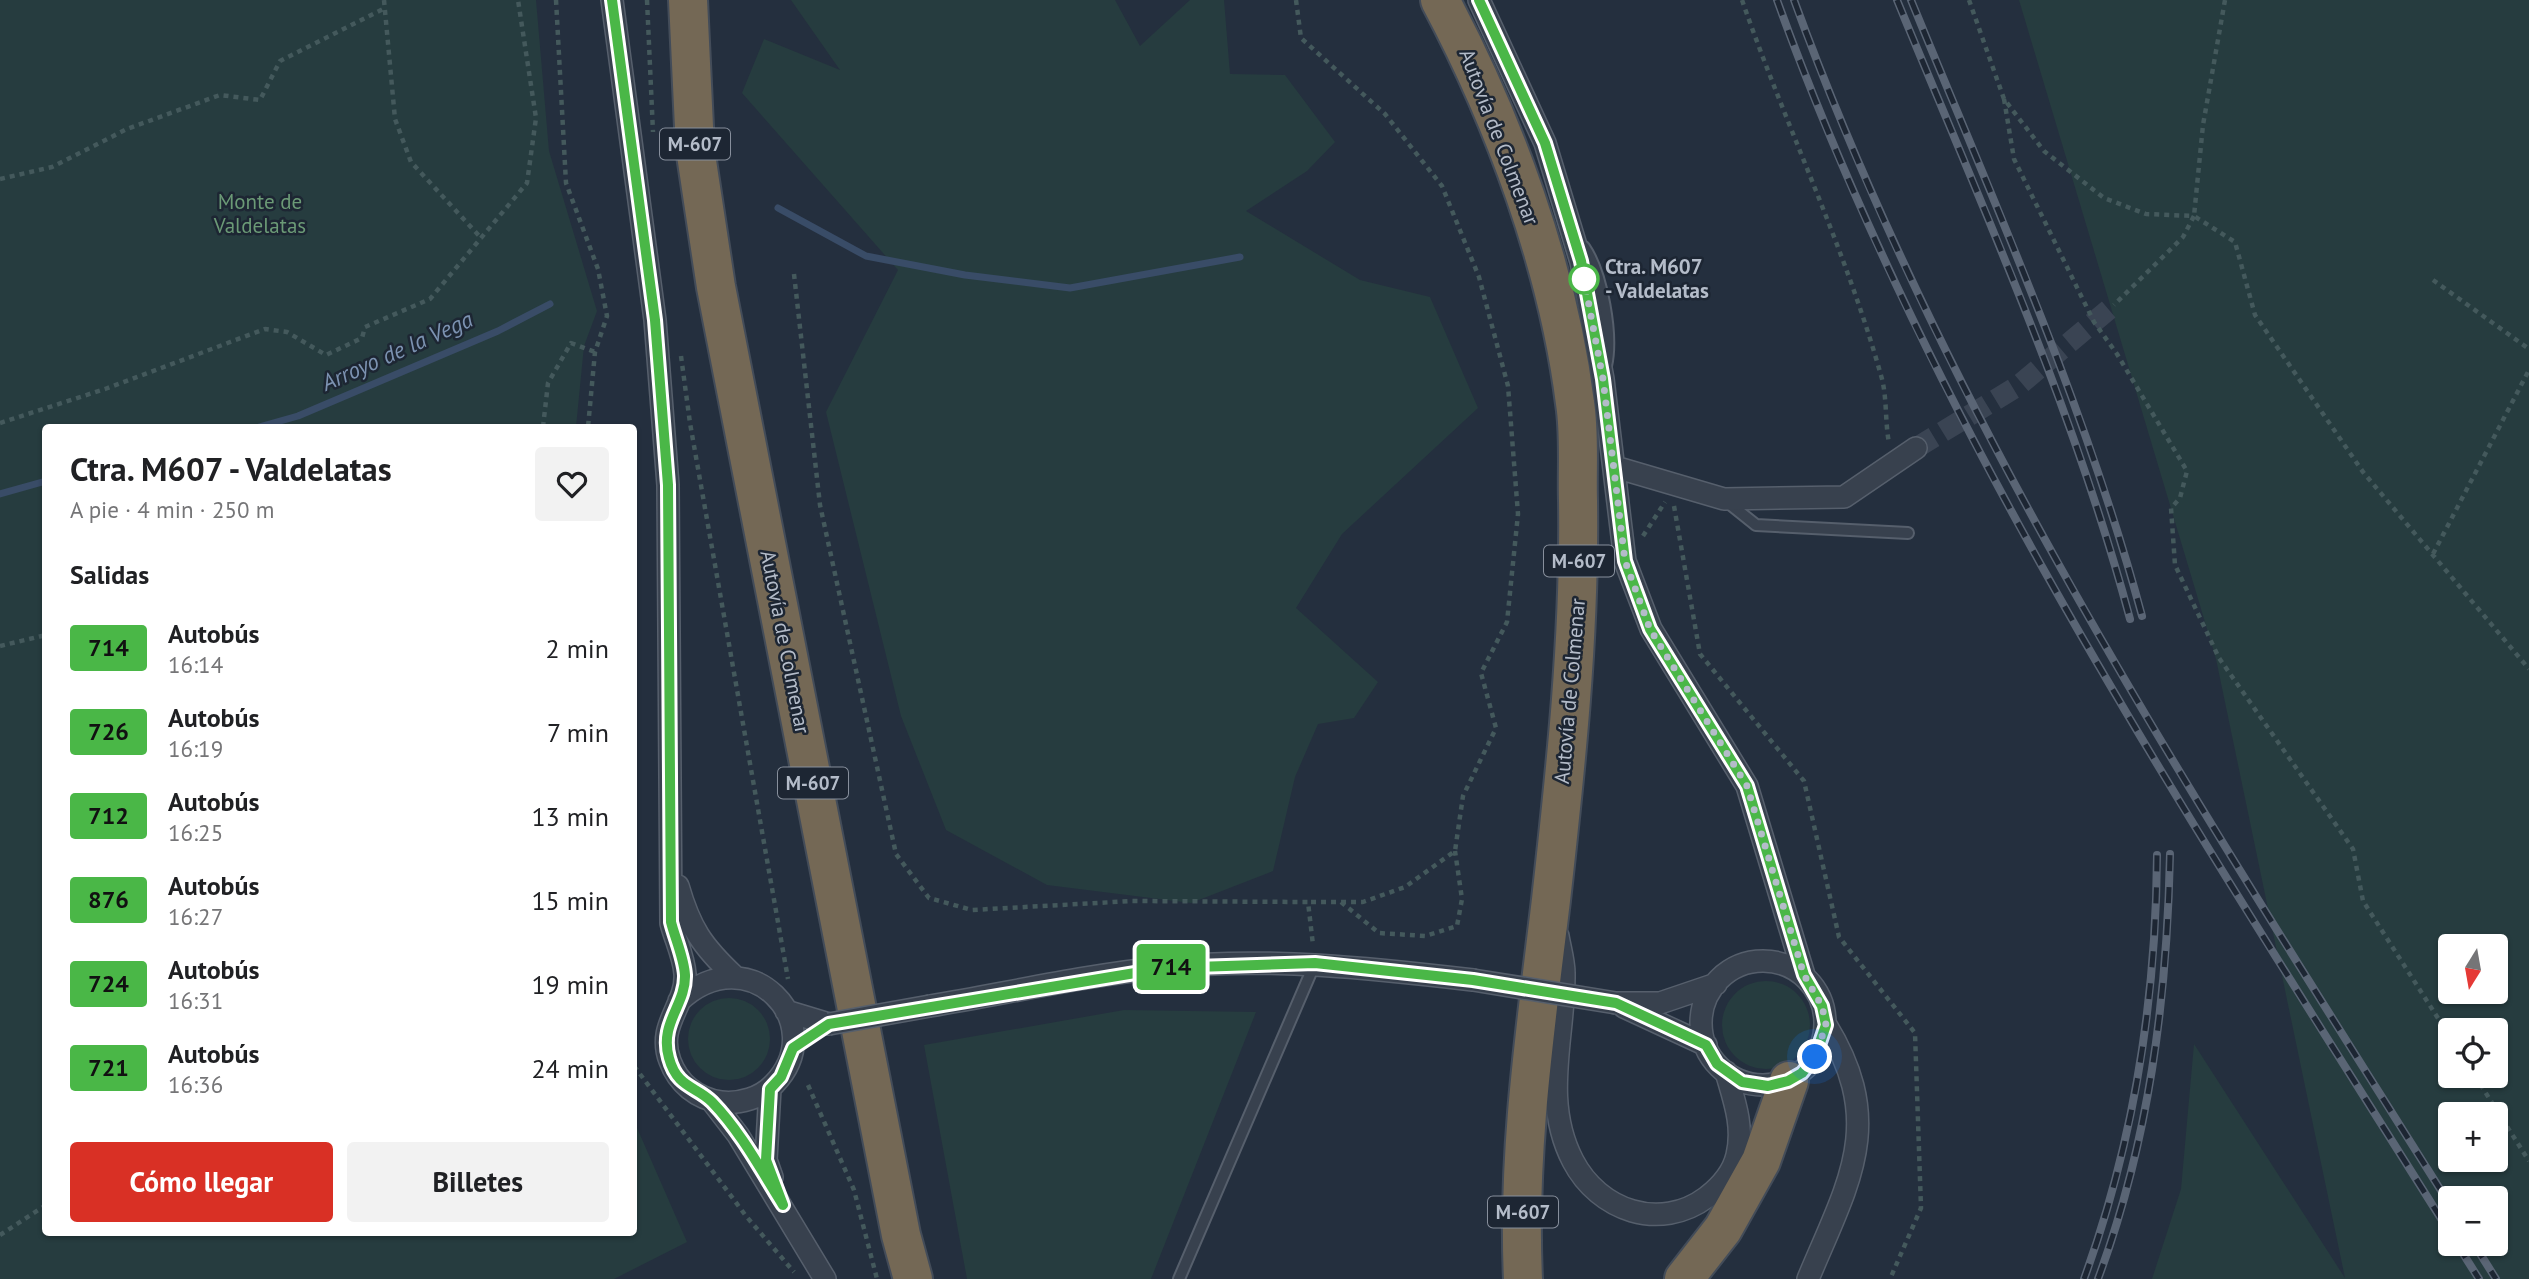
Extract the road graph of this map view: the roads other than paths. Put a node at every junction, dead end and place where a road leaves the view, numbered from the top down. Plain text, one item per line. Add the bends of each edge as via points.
1 (612, 0) edge
2 (688, 0) edge
3 (1440, 0) edge
4 (1479, 0) edge
5 (1916, 448) tunnel mouth
6 (1615, 467) junction
7 (1724, 499) junction
8 (1908, 533) dead end
9 (671, 860) junction
10 (1552, 894) junction
11 (1315, 963) junction
12 (1804, 975) junction
13 (734, 976) junction
14 (1716, 984) junction
15 (679, 1001) junction
16 (1616, 1003) junction
17 (786, 1011) junction
18 (829, 1024) junction
19 (1826, 1025) junction
20 (1706, 1045) junction
21 (793, 1048) junction
22 (1726, 1072) junction
23 (1788, 1081) junction
24 (770, 1089) junction
25 (711, 1100) junction
26 (783, 1205) junction
27 (825, 1279) edge
28 (912, 1279) edge
29 (1179, 1279) edge
30 (1524, 1279) edge
31 (1684, 1279) edge
32 (1808, 1279) edge

1 - 9 street via 655,320 668,485
2 - 28 highway, Autovía de Colmenar / M-607 via 695,148 716,287
3 - 10 highway, Autovía de Colmenar / M-607 via 1469,54 1513,164 1545,260 1576,405 1579,584 1574,687
4 - 6 street via 1545,143 1581,261
5 - 7 street via 1844,496
6 - 7 street
6 - 12 street via 1625,561 1650,629 1747,786
7 - 8 lane via 1756,524
9 - 13 street via 686,912 705,948
9 - 15 street via 671,922 685,975
10 - 22 street via 1564,972 1556,1094 1572,1159 1595,1192 1636,1213 1665,1215 1682,1212 1715,1191 1737,1158 1740,1139
10 - 30 highway, Autovía de Colmenar / M-607 via 1524,1144
11 - 16 street, bridge via 1473,980
11 - 18 street, bridge via 1165,968
11 - 29 lane
12 - 14 street via 1773,961 1753,961 1730,969
12 - 19 street via 1822,1006
13 - 15 street via 694,986
13 - 17 street via 755,981 774,993
14 - 16 street via 1660,1003
14 - 20 street via 1705,1002 1701,1023
15 - 25 street via 669,1018 669,1059 692,1091
16 - 20 street
17 - 18 street
17 - 21 street via 793,1029
18 - 21 street
19 - 23 street via 1815,1057
19 - 32 street via 1846,1059 1859,1133 1851,1177
20 - 22 street
21 - 24 street via 785,1070
22 - 23 street via 1742,1082 1768,1086
23 - 31 highway via 1761,1161 1723,1229
24 - 25 street via 731,1103
24 - 26 street via 766,1160
25 - 26 street
26 - 27 street

